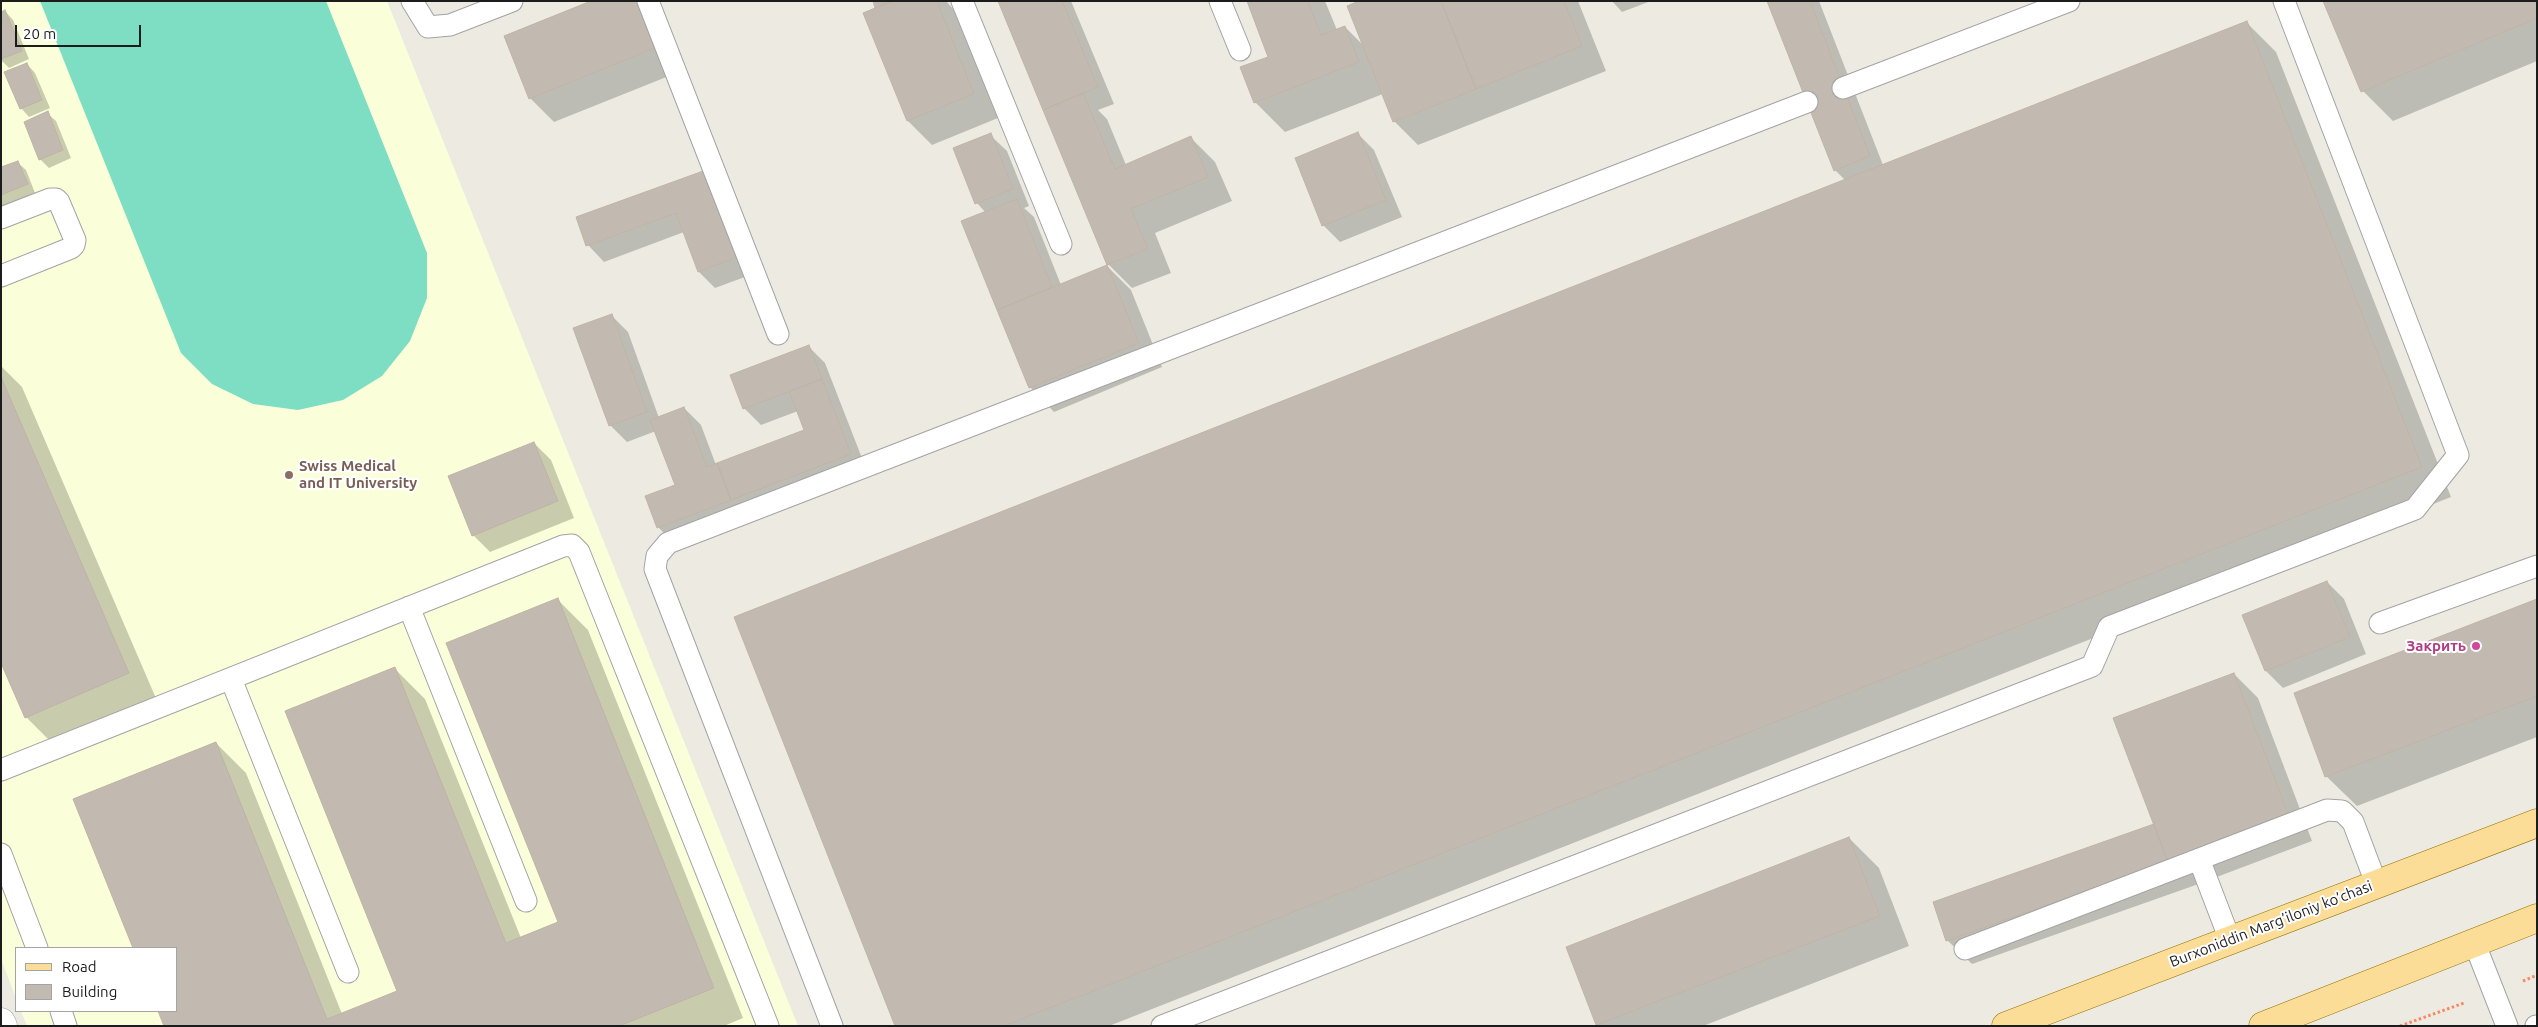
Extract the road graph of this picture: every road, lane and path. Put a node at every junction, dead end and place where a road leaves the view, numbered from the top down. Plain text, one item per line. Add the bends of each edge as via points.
1 (412, 1) edge
2 (512, 1) edge
3 (648, 1) edge
4 (962, 1) edge
5 (1220, 1) edge
6 (2069, 1) edge
7 (2284, 1) edge
8 (1240, 50) dead end
9 (1843, 88) dead end
10 (1807, 102) dead end
11 (1, 218) edge
12 (1061, 244) dead end
13 (1, 276) edge
14 (778, 334) dead end
15 (2537, 566) edge
16 (409, 607) junction
17 (2380, 623) dead end
18 (231, 679) junction
19 (1, 770) edge
20 (2537, 823) edge
21 (1, 854) edge
22 (2199, 859) junction
23 (2376, 883) junction
24 (526, 901) dead end
25 (2537, 918) edge
26 (2230, 940) junction
27 (2474, 942) junction
28 (37, 947) edge
29 (1965, 949) dead end
30 (348, 972) dead end
31 (61, 1012) edge
32 (1, 1022) edge
33 (3, 1026) edge
34 (66, 1026) edge
35 (768, 1026) edge
36 (832, 1026) edge
37 (1162, 1026) edge
38 (2006, 1026) edge
39 (2263, 1026) edge
40 (2506, 1026) edge

1 - 2 lane via 428,27 450,26
3 - 14 lane
4 - 12 lane
5 - 8 lane
6 - 9 lane
7 - 37 lane via 2458,455 2415,509 2109,628 2092,666
10 - 36 lane via 668,543 657,556 655,569
11 - 13 lane via 50,198 56,199 75,240 71,248
15 - 17 lane
16 - 18 lane
16 - 24 lane
16 - 35 lane via 563,546 572,545 579,552
18 - 19 lane
18 - 30 lane
20 - 23 main road, Burxoniddin Marg’iloniy ko’chasi
21 - 28 lane
22 - 23 lane via 2327,810 2342,811 2352,822
22 - 26 lane
22 - 29 lane
23 - 26 main road, Burxoniddin Marg’iloniy ko’chasi
25 - 27 main road
26 - 38 main road, Burxoniddin Marg’iloniy ko’chasi
27 - 39 main road
27 - 40 lane
31 - 34 lane
32 - 33 street

